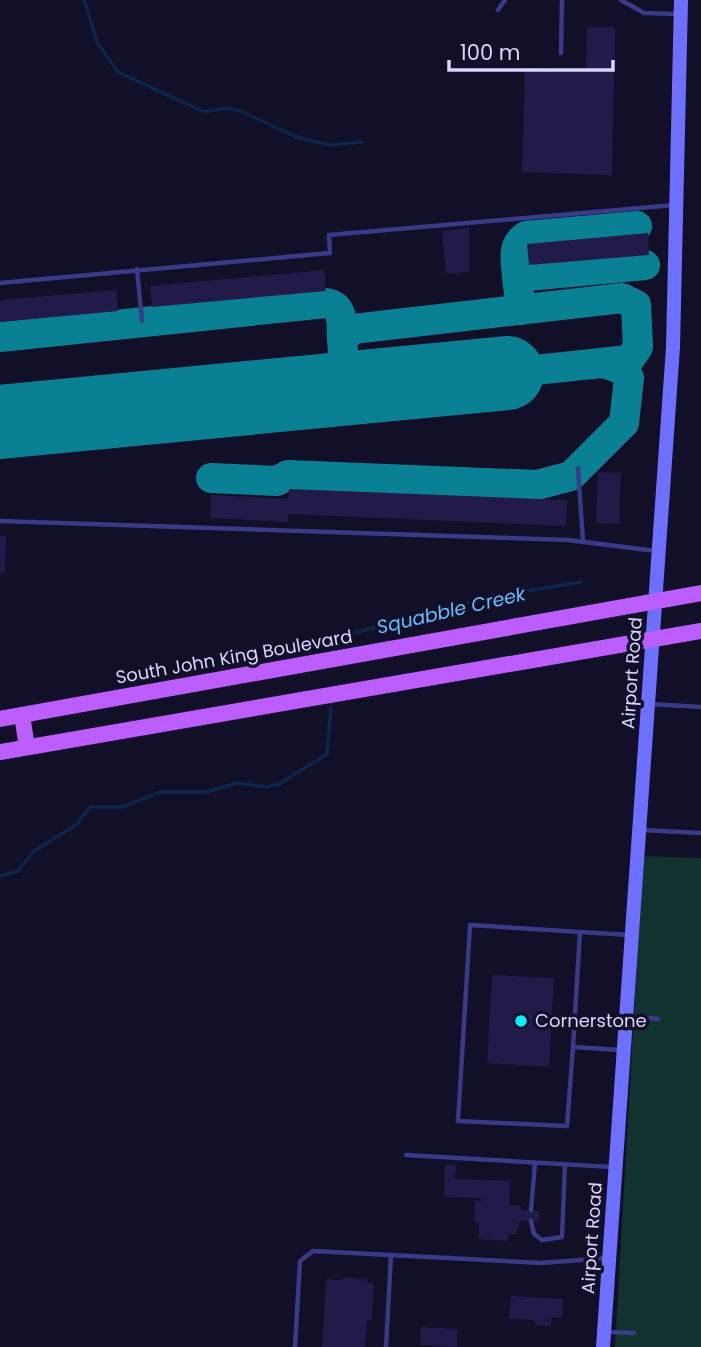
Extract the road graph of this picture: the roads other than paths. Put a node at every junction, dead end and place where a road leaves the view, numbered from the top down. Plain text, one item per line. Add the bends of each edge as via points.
1 (505, 0) edge
2 (562, 0) edge
3 (621, 0) edge
4 (681, 7) edge
5 (498, 9) dead end
6 (561, 53) dead end
7 (678, 205) junction
8 (137, 269) junction
9 (0, 283) edge
10 (142, 321) dead end
11 (578, 468) dead end
12 (0, 521) edge
13 (583, 541) junction
14 (659, 551) junction
15 (701, 593) edge
16 (655, 601) junction
17 (701, 631) edge
18 (653, 640) junction
19 (649, 704) junction
20 (701, 707) edge
21 (22, 715) junction
22 (0, 719) edge
23 (27, 747) junction
24 (0, 752) edge
25 (640, 830) junction
26 (701, 833) edge
27 (580, 932) junction
28 (633, 935) junction
29 (627, 1016) junction
30 (658, 1019) dead end
31 (573, 1047) junction
32 (625, 1050) junction
33 (407, 1155) dead end
34 (535, 1163) junction
35 (565, 1164) junction
36 (616, 1167) junction
37 (531, 1210) dead end
38 (531, 1221) dead end
39 (391, 1255) junction
40 (610, 1258) junction
41 (604, 1332) junction
42 (634, 1333) dead end
43 (295, 1347) edge
44 (386, 1347) edge
45 (603, 1347) edge

1 - 5 lane
2 - 6 lane
3 - 4 lane via 644,13
4 - 7 street, Airport Road
7 - 8 lane via 329,235 330,253
7 - 14 street, Airport Road
8 - 9 lane
8 - 10 lane
11 - 13 lane
12 - 13 lane
13 - 14 lane
14 - 16 street, Airport Road
15 - 16 main road, South John King Boulevard
16 - 18 street, Airport Road
16 - 21 main road, South John King Boulevard
17 - 18 main road
18 - 19 street, Airport Road
18 - 23 main road
19 - 20 lane
19 - 25 street, Airport Road
21 - 22 main road, South John King Boulevard
21 - 23 main road
23 - 24 main road
25 - 26 lane
25 - 28 street, Airport Road
27 - 28 lane
27 - 31 lane
27 - 31 lane via 471,925 458,1121 566,1126
28 - 29 street, Airport Road
29 - 30 lane
29 - 32 street, Airport Road
31 - 32 lane
32 - 36 street, Airport Road
33 - 34 lane
34 - 35 lane
34 - 37 lane
35 - 36 lane
35 - 38 lane via 562,1237 542,1240 534,1234
36 - 40 street, Airport Road
39 - 40 lane via 541,1263
39 - 43 lane via 313,1251 304,1255
39 - 44 lane
40 - 41 street, Airport Road
41 - 42 lane
41 - 45 street, Airport Road

